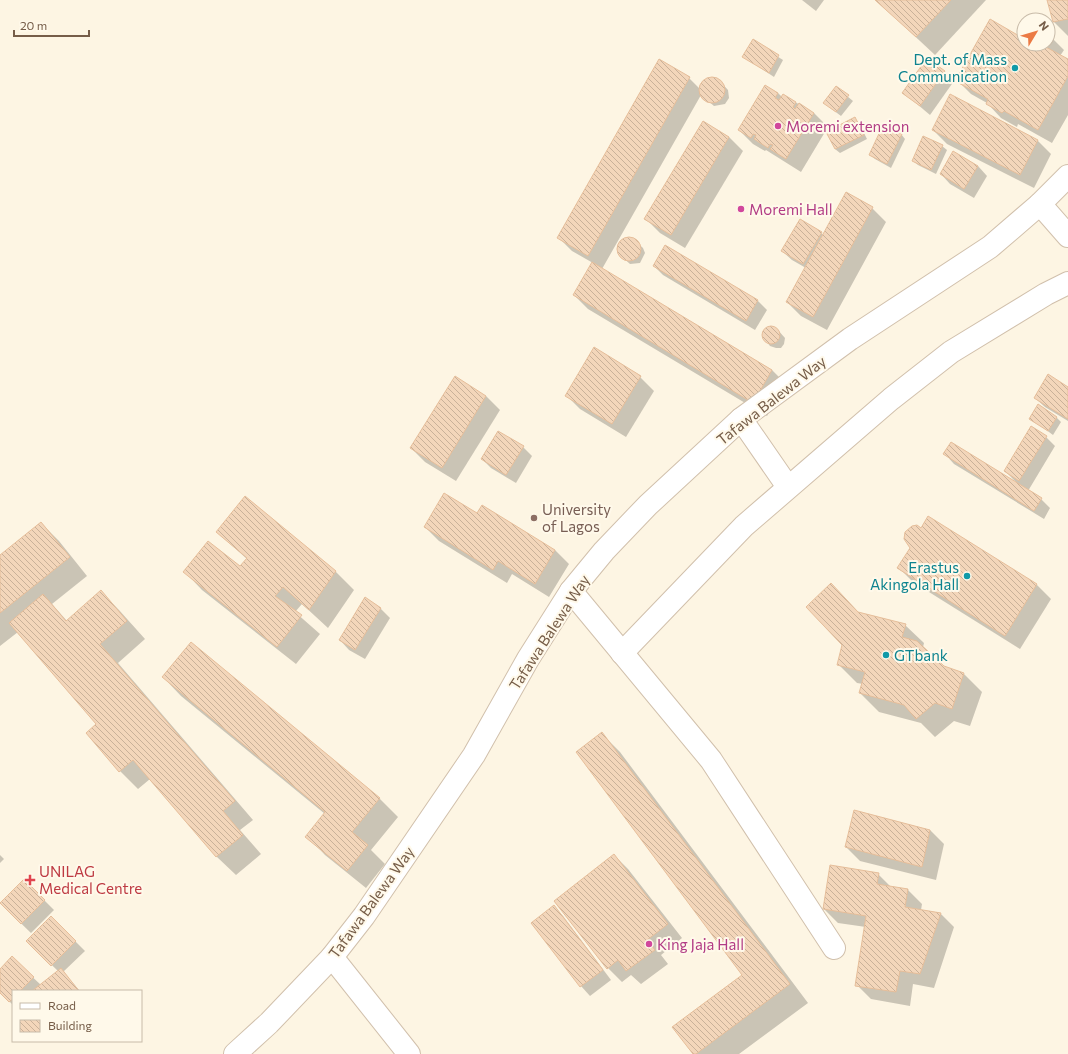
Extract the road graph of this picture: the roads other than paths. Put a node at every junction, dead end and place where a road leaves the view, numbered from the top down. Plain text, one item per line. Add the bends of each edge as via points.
1 (1068, 176) edge
2 (1040, 204) junction
3 (1068, 236) edge
4 (1068, 283) edge
5 (741, 419) junction
6 (788, 487) junction
7 (571, 591) junction
8 (622, 653) junction
9 (834, 948) dead end
10 (332, 956) junction
11 (234, 1054) edge
12 (409, 1054) edge

1 - 2 street, Tafawa Balewa Way
2 - 3 street
2 - 5 street, Tafawa Balewa Way via 990,247 850,339
4 - 6 street via 951,352 891,399
5 - 6 street
5 - 7 street, Tafawa Balewa Way via 648,505 604,551
6 - 8 street via 744,526
7 - 8 street
7 - 10 street, Tafawa Balewa Way via 528,659 474,755 364,916
8 - 9 street via 711,760
10 - 11 street, Tafawa Balewa Way via 269,1023
10 - 12 street

